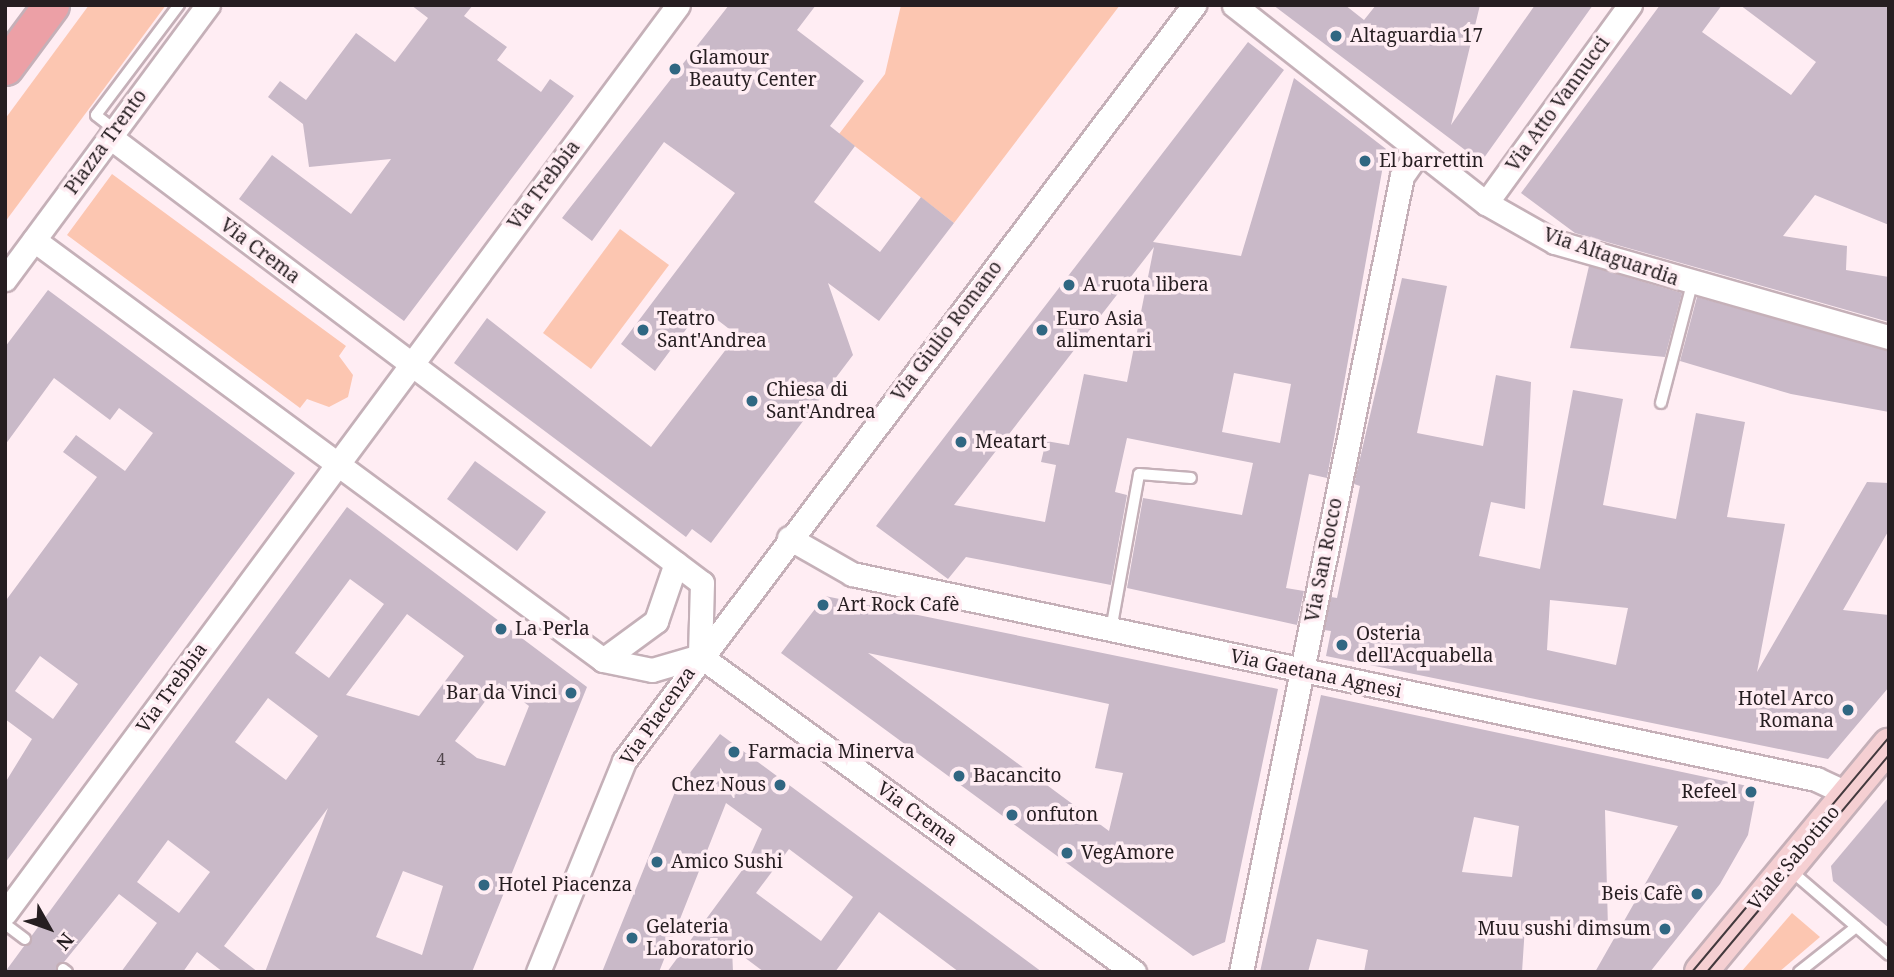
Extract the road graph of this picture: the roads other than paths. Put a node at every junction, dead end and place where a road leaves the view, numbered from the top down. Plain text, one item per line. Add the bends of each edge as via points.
1 (51, 5) edge
2 (179, 5) edge
3 (208, 5) edge
4 (678, 5) edge
5 (1194, 5) edge
6 (1234, 5) edge
7 (1630, 5) edge
8 (5, 67) edge
9 (112, 134) junction
10 (1419, 153) junction
11 (1486, 203) junction
12 (34, 240) junction
13 (5, 279) edge
14 (1692, 285) junction
15 (1889, 337) edge
16 (410, 365) junction
17 (1661, 403) dead end
18 (337, 463) junction
19 (1191, 478) dead end
20 (789, 538) junction
21 (676, 564) junction
22 (1111, 630) junction
23 (700, 656) junction
24 (603, 660) junction
25 (1302, 672) junction
26 (1889, 746) edge
27 (1848, 794) junction
28 (1785, 866) junction
29 (5, 913) edge
30 (5, 924) edge
31 (1856, 927) junction
32 (25, 939) dead end
33 (1887, 951) edge
34 (538, 972) edge
35 (1134, 972) edge
36 (1241, 972) edge
37 (1701, 972) edge
38 (1799, 972) edge

1 - 8 main road
2 - 9 lane via 96,115
3 - 9 street, Piazza Trento
4 - 16 street, Via Trebbia
5 - 20 street, Via Giulio Romano
6 - 10 street, Via Altaguardia
7 - 11 street, Via Atto Vannucci
9 - 12 street, Piazza Trento
9 - 16 street, Via Crema
10 - 11 street, Via Altaguardia
10 - 25 street, Via San Rocco via 1402,176
11 - 14 street, Via Altaguardia via 1555,242
12 - 13 street, Piazza Trento
12 - 18 street
14 - 15 street, Via Altaguardia
14 - 17 lane
16 - 18 street
16 - 21 street, Via Crema
18 - 24 street
18 - 29 street, Via Trebbia
19 - 22 lane via 1139,474
20 - 22 street, Via Gaetana Agnesi via 852,574
20 - 23 street, Via Giulio Romano
21 - 23 street, Via Crema via 702,583
21 - 24 street via 656,621
22 - 25 street, Via Gaetana Agnesi
23 - 24 street via 652,670
23 - 34 street, Via Piacenza via 624,761
23 - 35 street, Via Crema
25 - 27 street, Via Gaetana Agnesi via 1816,779
25 - 36 street, Via San Rocco
26 - 27 street, Viale Sabotino
27 - 28 street, Viale Sabotino
28 - 31 lane
28 - 37 street, Viale Sabotino
30 - 32 lane
31 - 33 lane
31 - 38 lane

